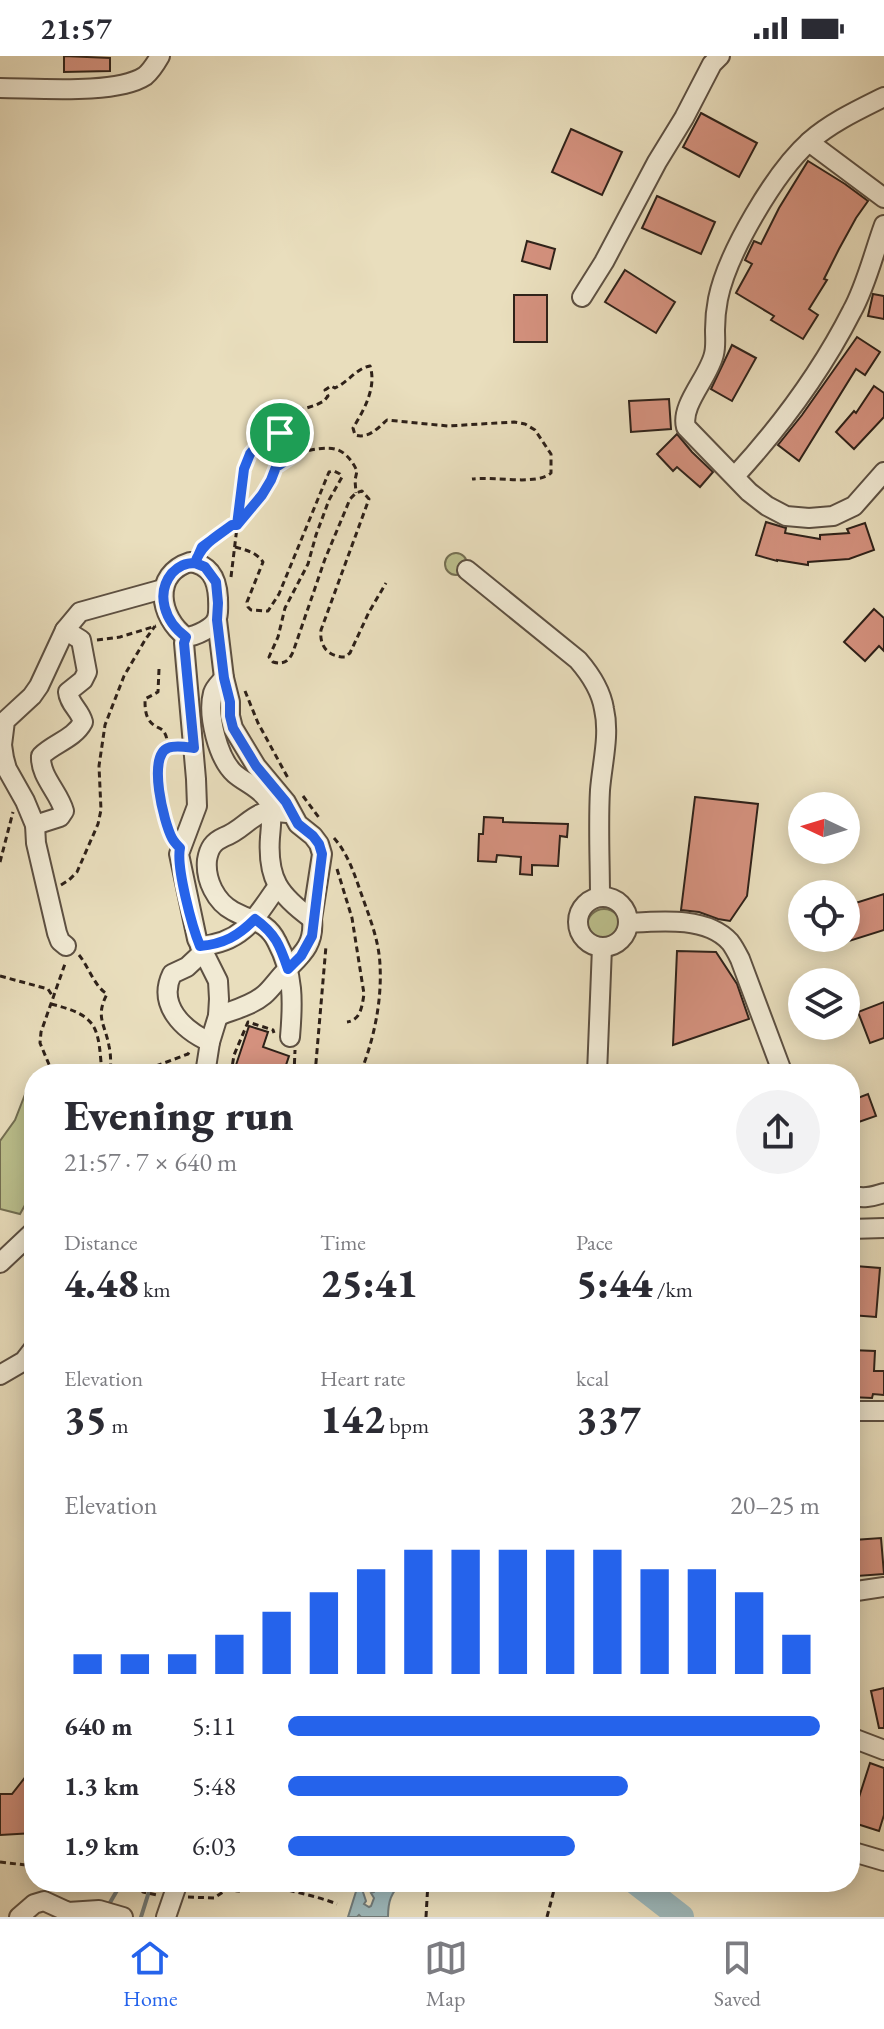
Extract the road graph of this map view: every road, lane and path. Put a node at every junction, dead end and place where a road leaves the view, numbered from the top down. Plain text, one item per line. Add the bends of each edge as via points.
1 (157, 57) edge
2 (712, 59) edge
3 (0, 88) edge
4 (884, 97) edge
5 (809, 142) junction
6 (884, 198) edge
7 (884, 225) edge
8 (582, 297) dead end
9 (280, 433) junction
10 (296, 454) junction
11 (884, 472) edge
12 (735, 476) junction
13 (472, 479) dead end
14 (356, 493) junction
15 (237, 525) junction
16 (235, 547) junction
17 (195, 563) junction
18 (467, 570) dead end
19 (386, 583) dead end
20 (231, 588) dead end
21 (163, 589) junction
22 (217, 620) junction
23 (65, 630) junction
24 (186, 637) junction
25 (82, 645) junction
26 (159, 669) dead end
27 (224, 678) junction
28 (245, 690) dead end
29 (168, 748) junction
30 (194, 748) junction
31 (294, 786) dead end
32 (302, 795) dead end
33 (22, 797) junction
34 (270, 813) junction
35 (290, 813) junction
36 (35, 825) junction
37 (325, 827) dead end
38 (333, 836) dead end
39 (180, 848) junction
40 (0, 862) edge
41 (334, 877) dead end
42 (46, 886) junction
43 (277, 887) junction
44 (600, 897) junction
45 (255, 919) junction
46 (312, 919) junction
47 (628, 923) junction
48 (326, 945) dead end
49 (66, 946) junction
50 (602, 947) junction
51 (201, 949) junction
52 (288, 969) junction
53 (0, 976) edge
54 (53, 997) junction
55 (51, 1004) junction
56 (218, 1016) junction
57 (347, 1022) dead end
58 (282, 1036) junction
59 (204, 1039) junction
60 (49, 1064) edge
61 (101, 1064) edge
62 (110, 1064) edge
63 (161, 1064) edge
64 (205, 1064) edge
65 (233, 1064) edge
66 (294, 1064) edge
67 (316, 1064) edge
68 (363, 1064) edge
69 (597, 1064) edge
70 (779, 1064) edge
71 (884, 1193) edge
72 (860, 1197) edge
73 (884, 1228) edge
74 (860, 1229) edge
75 (24, 1240) edge
76 (0, 1263) edge
77 (24, 1361) edge
78 (0, 1375) edge
79 (860, 1411) edge
80 (884, 1411) edge
81 (884, 1587) edge
82 (860, 1591) edge
83 (860, 1740) edge
84 (882, 1748) edge
85 (860, 1854) edge
86 (884, 1861) edge
87 (0, 1862) edge
88 (24, 1865) edge
89 (174, 1892) edge
90 (185, 1892) edge
91 (223, 1892) edge
92 (299, 1892) edge
93 (427, 1892) edge
94 (553, 1892) edge
95 (337, 1904) dead end
96 (19, 1917) edge
97 (123, 1917) edge
98 (166, 1917) edge
99 (426, 1917) edge
100 (547, 1917) edge

1 - 3 street via 147,74 119,86
2 - 8 street
4 - 5 street
5 - 6 street
5 - 12 street via 775,183 731,261 719,296 715,351 684,419
7 - 12 street via 854,310 791,410
9 - 10 path
9 - 13 path via 291,413 324,401 325,390 370,366 373,377 355,435 369,434 387,420 448,426 514,422 535,430 551,454 551,473 544,479
9 - 15 path via 267,433 250,454
10 - 14 path via 336,449 344,453 357,471
10 - 15 path via 276,467 262,495
11 - 12 street via 854,506 833,516 809,518 786,516 767,506
14 - 16 path via 284,663 269,657 340,474 329,472 268,611 251,610 247,602 263,562
14 - 19 path via 362,491 369,499 321,630 327,651 338,657 350,653
15 - 16 path
15 - 17 path via 202,547
16 - 20 path
17 - 21 street via 181,565
17 - 22 street via 216,582
18 - 44 street via 578,660 597,687 605,710
21 - 23 street via 80,612
21 - 24 street via 171,624
22 - 24 street
22 - 27 street
23 - 25 street
23 - 33 street via 39,686 5,721 4,758
24 - 30 street
25 - 36 street via 87,672 68,692 68,699 83,722 41,756 64,811
25 - 42 path via 155,626 124,676 105,725 98,824 77,872 60,886
26 - 29 path via 158,692 145,699 145,708 150,723 163,729
27 - 34 street via 212,696 220,753 233,772 268,801
27 - 35 street via 233,728
28 - 31 path
29 - 30 path
29 - 39 path via 156,770 168,828
30 - 39 street via 197,806
32 - 37 path
33 - 36 street
33 - 40 path via 13,810
34 - 35 street
34 - 43 street via 270,858
34 - 45 street via 215,841 207,857 208,879 219,899
35 - 46 street via 322,854
36 - 42 street
38 - 68 path via 354,872 380,963 374,1030
39 - 51 street
41 - 57 path via 336,866 352,918 364,994 358,1017
42 - 49 street via 57,933
43 - 45 street
43 - 46 street
44 - 47 street via 620,903
44 - 50 street via 583,906 578,926 589,943
45 - 51 street via 228,940
45 - 52 street via 276,938
46 - 52 street via 309,945
47 - 50 street via 622,937
47 - 70 street via 697,925 730,941
48 - 67 path
49 - 54 path via 66,963
49 - 62 path via 74,949 107,994 100,1017
50 - 69 street
51 - 56 street via 218,981
51 - 59 street via 187,967 172,974 167,998 188,1030
52 - 56 street via 264,996
52 - 58 street via 293,987
53 - 54 path via 48,989
54 - 55 path
55 - 60 path via 40,1043
55 - 61 path via 71,1008 92,1023
56 - 59 street
58 - 65 path via 248,1022
58 - 66 path via 295,1046
59 - 63 path via 188,1054
59 - 64 street
71 - 72 street
73 - 74 street
75 - 76 street
77 - 78 street
79 - 80 street
81 - 82 street
83 - 84 street
85 - 86 street
87 - 88 path
89 - 98 street
90 - 91 path via 214,1898
92 - 95 path
93 - 99 path
94 - 100 path
96 - 97 street via 44,1901 68,1912 99,1910

